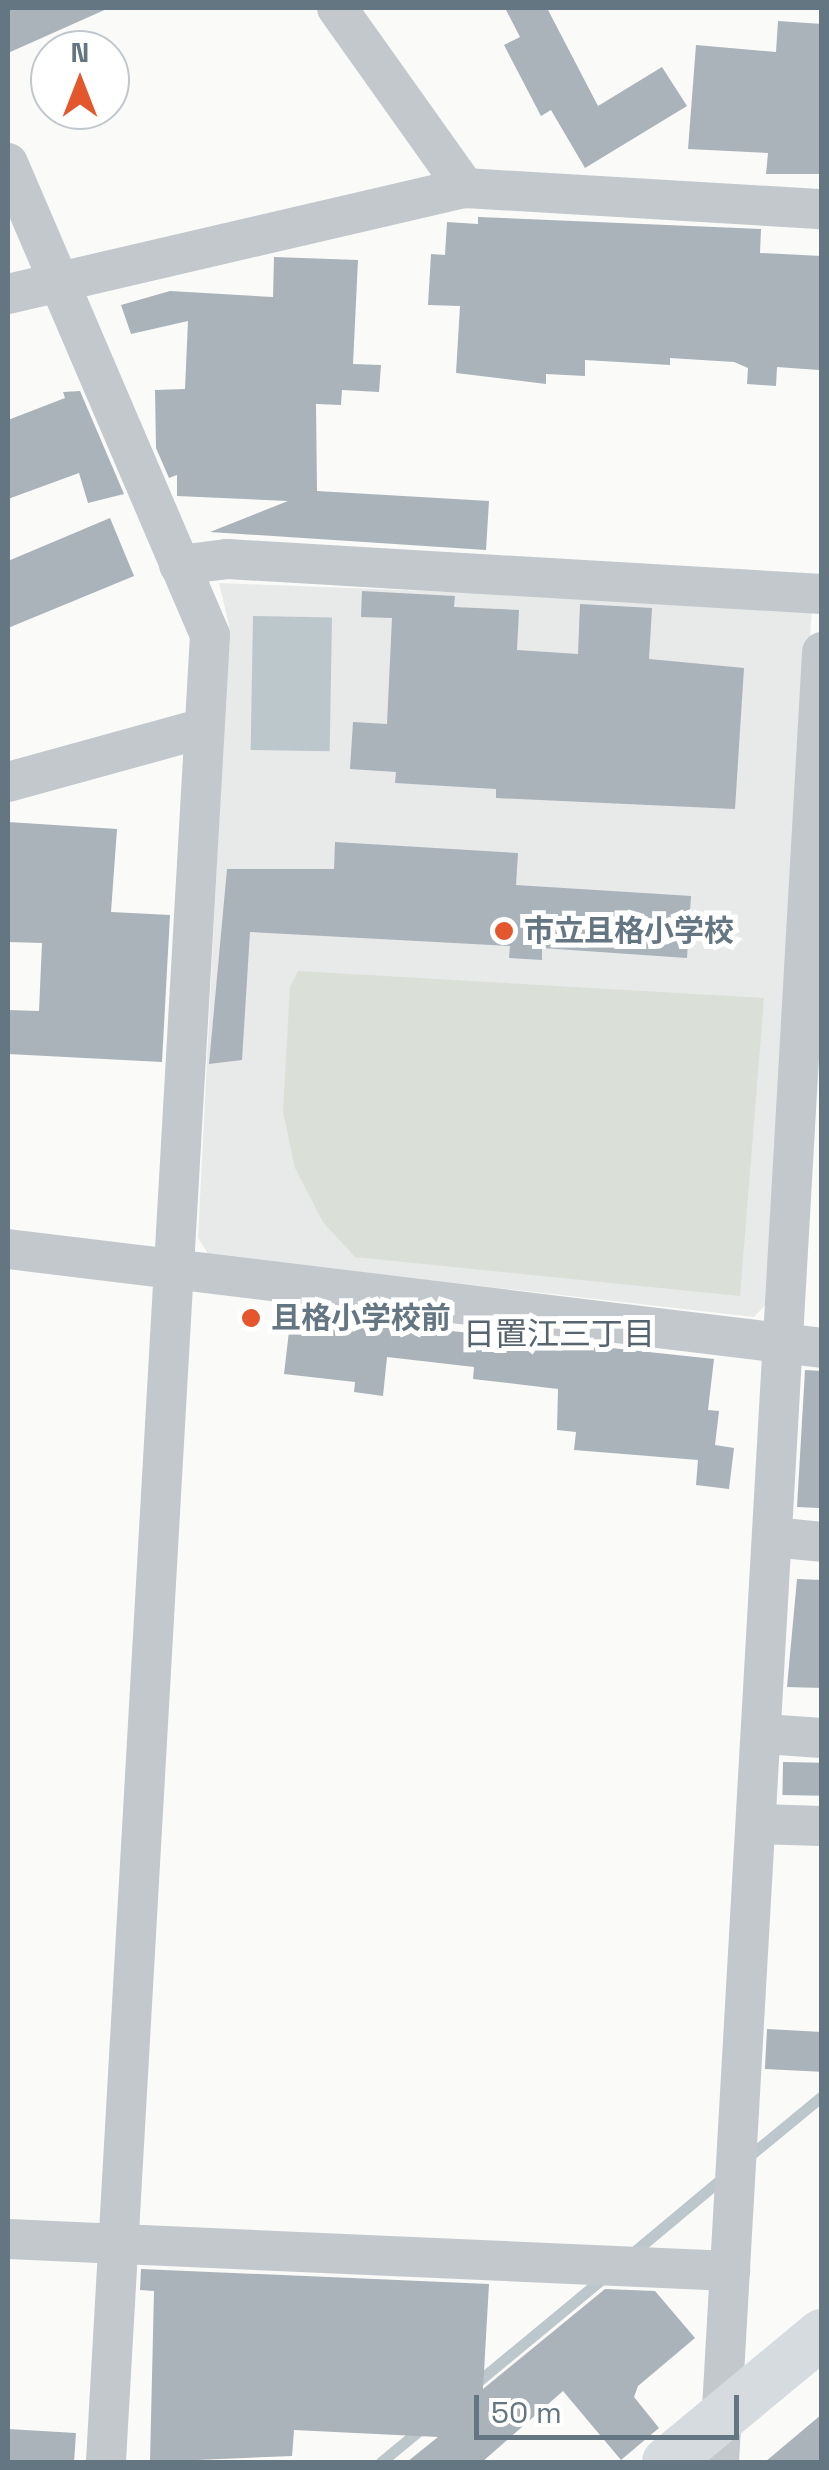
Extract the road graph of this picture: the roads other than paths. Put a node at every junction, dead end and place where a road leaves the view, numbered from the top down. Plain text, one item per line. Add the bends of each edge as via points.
1 (338, 8) edge
2 (8, 163) edge
3 (465, 188) junction
4 (822, 209) edge
5 (60, 284) junction
6 (8, 294) edge
7 (179, 565) junction
8 (822, 594) edge
9 (822, 652) edge
10 (204, 728) junction
11 (8, 782) edge
12 (8, 1249) edge
13 (172, 1272) junction
14 (781, 1344) junction
15 (822, 1348) edge
16 (772, 1537) junction
17 (822, 1542) edge
18 (764, 1734) junction
19 (822, 1738) edge
20 (758, 1824) junction
21 (822, 1826) edge
22 (8, 2239) edge
23 (119, 2245) junction
24 (730, 2271) junction
25 (822, 2334) edge
26 (719, 2441) edge
27 (106, 2462) edge
28 (667, 2462) edge

1 - 3 street
2 - 5 street
3 - 4 street
3 - 5 street
5 - 6 street
5 - 7 street
7 - 8 street via 227,559
7 - 10 street via 210,635
9 - 14 street
10 - 11 street
10 - 13 street
12 - 13 street
13 - 14 street
13 - 23 street
14 - 15 street
14 - 16 street
16 - 17 street
16 - 18 street
18 - 19 street
18 - 20 street
20 - 21 street
20 - 24 street
22 - 23 street
23 - 24 street
23 - 27 street
24 - 26 street
25 - 26 main road
26 - 28 main road

